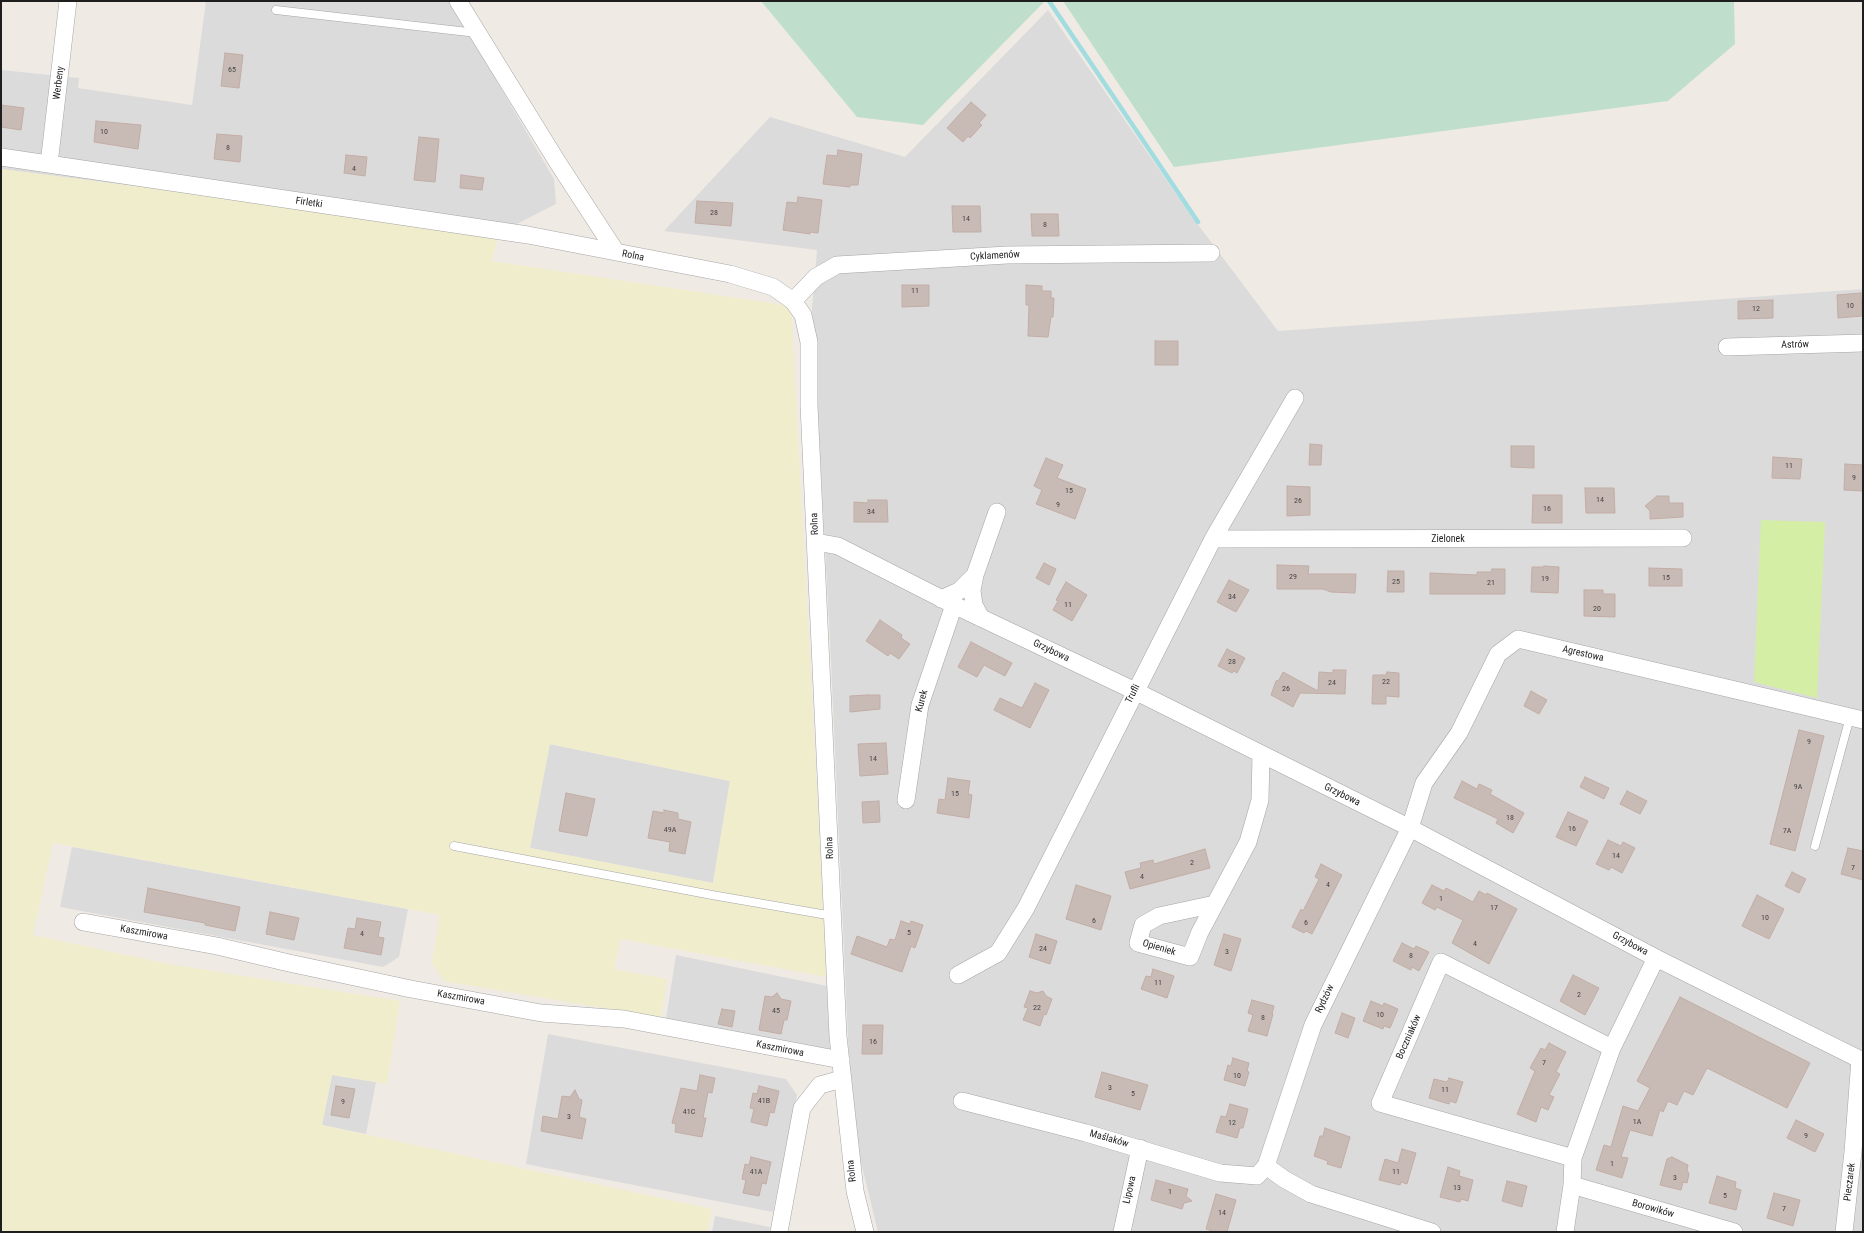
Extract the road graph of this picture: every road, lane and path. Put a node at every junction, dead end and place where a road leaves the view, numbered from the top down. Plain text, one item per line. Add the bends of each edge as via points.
1 (68, 1) edge
2 (458, 1) edge
3 (276, 10) dead end
4 (478, 34) junction
5 (1, 157) edge
6 (49, 164) junction
7 (616, 252) junction
8 (1210, 252) dead end
9 (793, 301) junction
10 (1863, 343) edge
11 (1727, 347) dead end
12 (1295, 398) dead end
13 (997, 512) dead end
14 (1683, 538) dead end
15 (1213, 539) junction
16 (816, 542) junction
17 (975, 575) junction
18 (947, 602) junction
19 (981, 618) junction
20 (1134, 691) junction
21 (1857, 718) edge
22 (1261, 755) junction
23 (906, 800) dead end
24 (1410, 828) junction
25 (454, 846) dead end
26 (1815, 846) dead end
27 (1215, 904) dead end
28 (833, 916) junction
29 (83, 922) dead end
30 (1656, 958) junction
31 (958, 975) dead end
32 (1612, 1048) junction
33 (841, 1060) junction
34 (1861, 1060) edge
35 (842, 1079) junction
36 (962, 1102) dead end
37 (1140, 1148) junction
38 (1573, 1158) junction
39 (1261, 1171) junction
40 (1572, 1185) junction
41 (779, 1232) edge
42 (865, 1232) edge
43 (1122, 1232) edge
44 (1432, 1232) edge
45 (1565, 1232) edge
46 (1734, 1232) edge
47 (1844, 1232) edge

1 - 6 street, Werbeny
2 - 4 street, Rolna
3 - 4 lane
4 - 7 street, Rolna
5 - 6 street, Firletki
6 - 7 street, Firletki via 528,235
7 - 9 street, Rolna via 762,282 773,286
8 - 9 street, Cyklamenów via 1008,255 837,265 816,277
9 - 16 street, Rolna via 803,315 810,342 809,405
10 - 11 street, Astrów
12 - 15 street, Trufli
13 - 17 street
14 - 15 street, Zielonek
15 - 20 street, Trufli
16 - 18 street, Grzybowa via 838,546
16 - 28 street, Rolna
17 - 18 street
17 - 19 street via 972,590 974,605
18 - 19 street, Grzybowa
18 - 23 street, Kurek via 920,705
19 - 20 street, Grzybowa
20 - 22 street, Grzybowa
20 - 31 street, Trufli via 1022,914 998,953
21 - 24 street, Agrestowa via 1518,639 1498,654 1459,733 1424,783
21 - 26 lane
22 - 24 street, Grzybowa
22 - 27 street via 1260,800 1248,842
24 - 30 street, Grzybowa
24 - 39 street, Rydzów via 1312,1026
25 - 28 lane
28 - 33 street, Rolna
29 - 33 street, Kaszmirowa via 217,946 411,989 541,1013 624,1019
30 - 32 street
30 - 34 street, Grzybowa
32 - 38 street
32 - 38 street, Boczniaków via 1442,962 1380,1103
33 - 35 street, Rolna
34 - 47 street, Pieczarek via 1854,1152
35 - 41 street via 820,1084 802,1108
35 - 42 street, Rolna via 854,1191
36 - 37 street, Maślaków
37 - 39 street, Maślaków via 1220,1172
37 - 43 street, Lipowa
38 - 40 street
39 - 44 street, Maślaków via 1284,1179 1311,1194
40 - 45 street
40 - 46 street, Borowików

